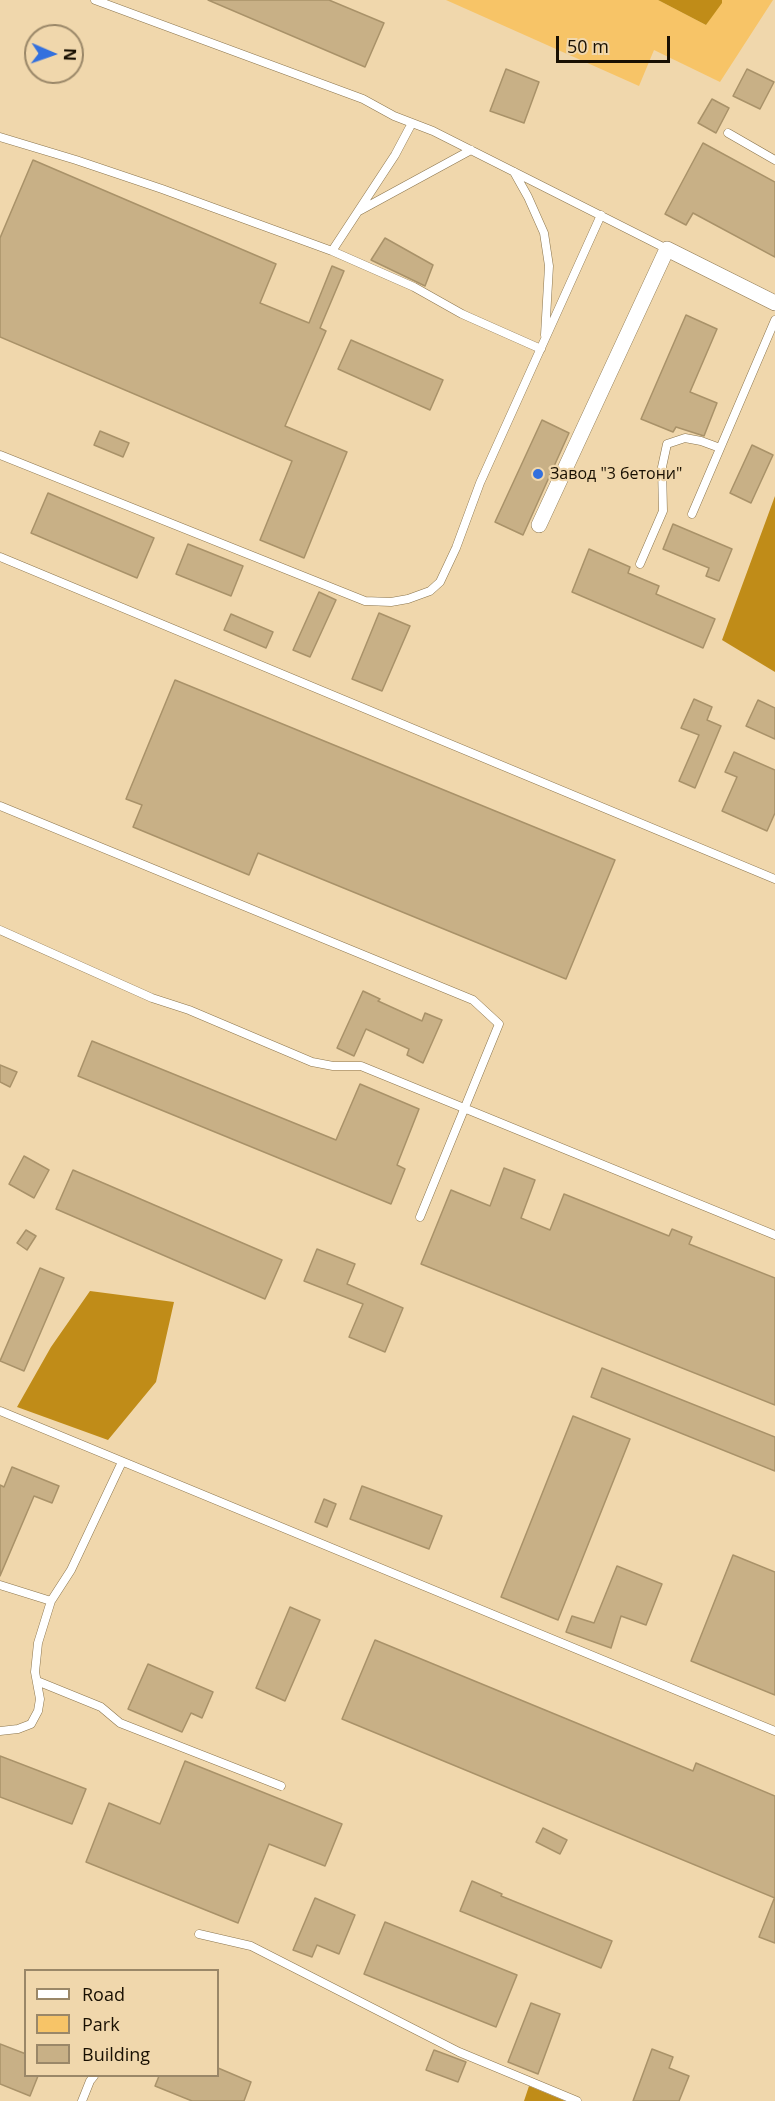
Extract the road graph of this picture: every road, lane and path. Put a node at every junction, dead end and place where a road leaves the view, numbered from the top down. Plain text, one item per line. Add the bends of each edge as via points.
1 (95, 0) edge
2 (412, 123) junction
3 (728, 133) dead end
4 (0, 137) edge
5 (471, 150) junction
6 (775, 160) edge
7 (513, 170) junction
8 (358, 212) junction
9 (601, 215) junction
10 (667, 249) junction
11 (332, 251) junction
12 (775, 303) edge
13 (775, 320) edge
14 (543, 345) junction
15 (720, 448) junction
16 (0, 455) edge
17 (692, 514) dead end
18 (539, 525) dead end
19 (0, 557) edge
20 (640, 564) dead end
21 (0, 806) edge
22 (775, 879) edge
23 (0, 930) edge
24 (464, 1108) junction
25 (420, 1217) dead end
26 (775, 1235) edge
27 (0, 1411) edge
28 (122, 1461) junction
29 (0, 1585) edge
30 (51, 1601) junction
31 (37, 1681) junction
32 (0, 1731) edge
33 (775, 1731) edge
34 (281, 1786) dead end
35 (199, 1934) dead end
36 (93, 2077) edge
37 (82, 2101) edge
38 (577, 2101) edge

1 - 2 lane via 363,99
2 - 5 lane
2 - 8 lane
3 - 6 lane
4 - 11 lane via 162,189
5 - 7 lane
5 - 8 lane
7 - 9 lane
7 - 14 lane via 544,233 549,266
8 - 11 lane
9 - 10 lane
9 - 14 lane
10 - 12 street
10 - 18 street
11 - 14 lane via 414,287 462,314
13 - 15 lane
14 - 16 lane via 440,582 430,591 408,599 365,601
15 - 17 lane
15 - 20 lane via 685,438 667,444 662,467 663,511
19 - 22 lane
21 - 24 lane via 473,1000 499,1024
23 - 24 lane via 152,998 312,1062 362,1066
24 - 25 lane
24 - 26 lane
27 - 28 lane
28 - 30 lane via 71,1570
28 - 33 lane
29 - 30 lane
30 - 31 lane via 38,1642
31 - 32 lane via 40,1699 31,1724
31 - 34 lane via 101,1707 120,1723
35 - 38 lane via 251,1946 459,2052
36 - 37 lane

